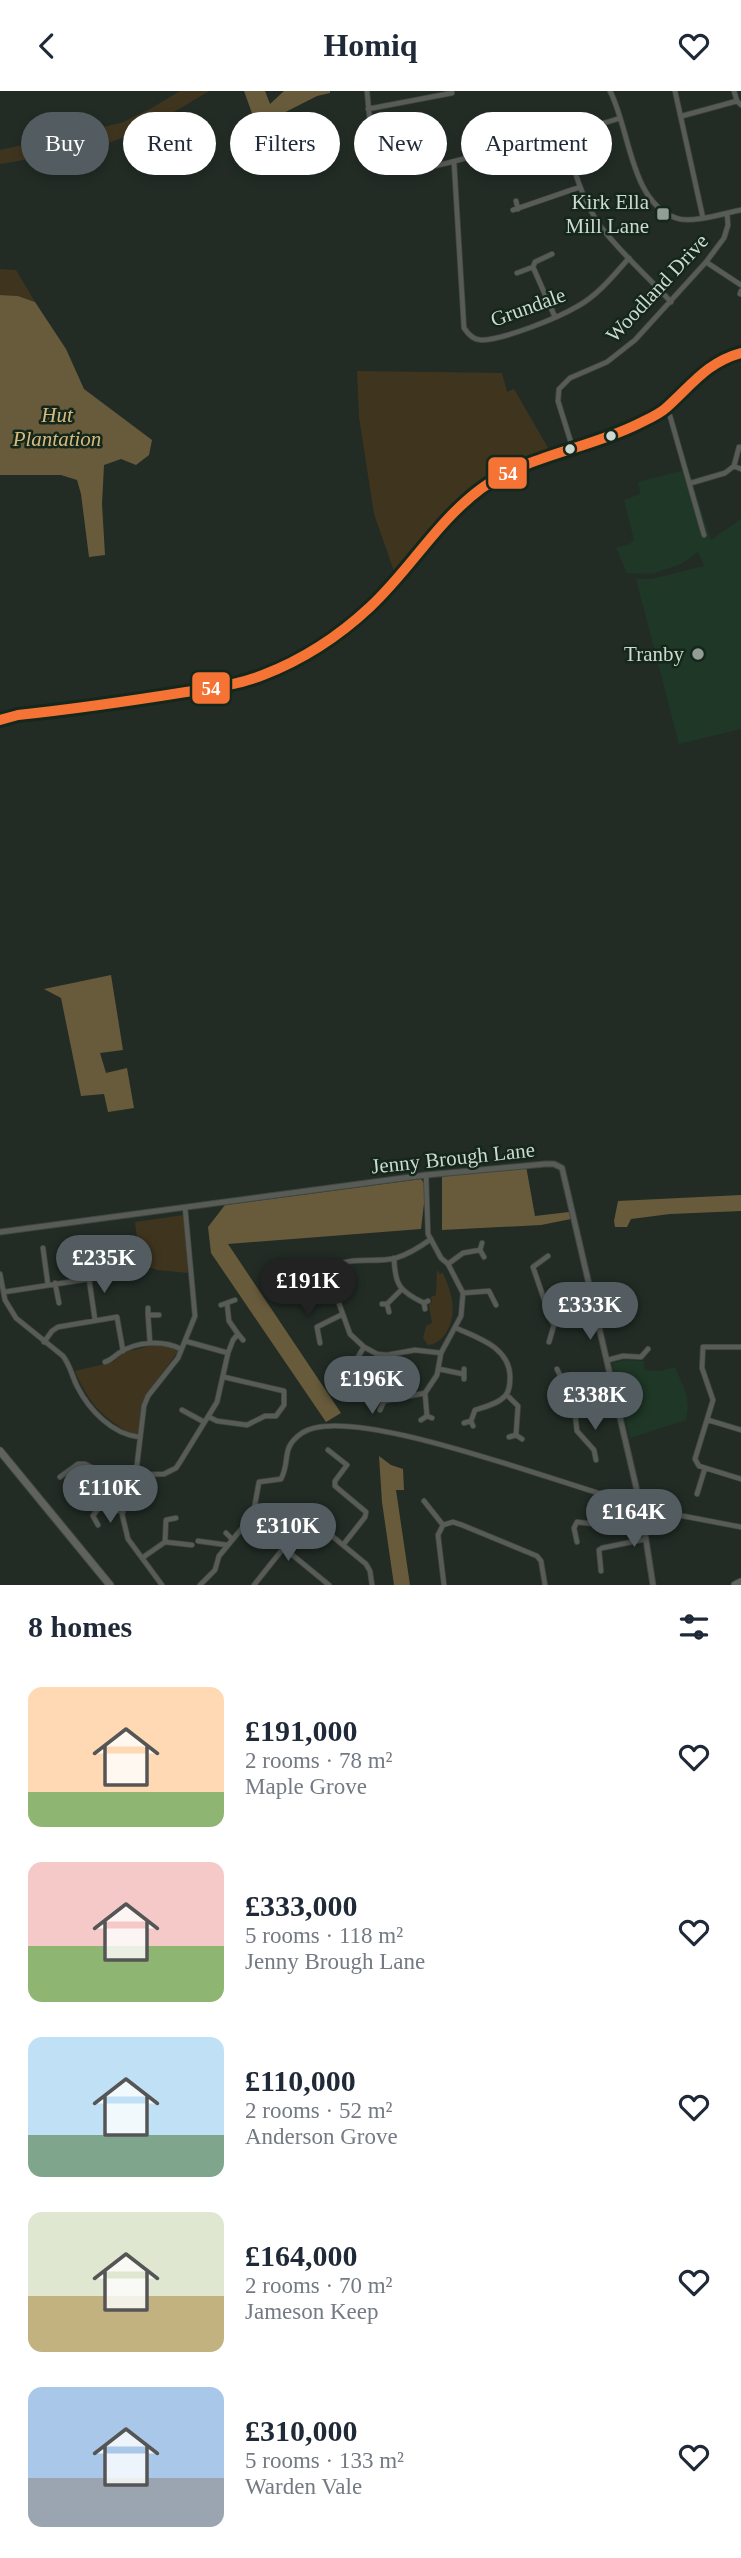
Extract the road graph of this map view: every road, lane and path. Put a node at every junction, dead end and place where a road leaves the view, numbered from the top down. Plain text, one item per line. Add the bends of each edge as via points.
1 (367, 91) edge
2 (610, 91) edge
3 (675, 91) edge
4 (734, 91) edge
5 (452, 93) edge
6 (739, 104) edge
7 (368, 109) junction
8 (682, 116) junction
9 (620, 118) junction
10 (612, 121) edge
11 (461, 160) edge
12 (454, 162) junction
13 (576, 175) edge
14 (580, 187) junction
15 (516, 201) dead end
16 (741, 210) edge
17 (727, 212) junction
18 (703, 218) junction
19 (552, 254) dead end
20 (629, 258) junction
21 (706, 262) junction
22 (533, 267) junction
23 (517, 273) dead end
24 (741, 285) edge
25 (671, 302) junction
26 (555, 317) junction
27 (741, 352) edge
28 (664, 409) junction
29 (739, 447) edge
30 (573, 450) junction
31 (734, 466) junction
32 (741, 469) edge
33 (691, 483) junction
34 (704, 535) dead end
35 (0, 720) edge
36 (426, 1175) junction
37 (185, 1207) junction
38 (0, 1231) edge
39 (431, 1239) junction
40 (482, 1243) dead end
41 (72, 1246) dead end
42 (43, 1248) dead end
43 (480, 1250) junction
44 (548, 1256) dead end
45 (484, 1257) dead end
46 (394, 1258) junction
47 (108, 1262) dead end
48 (448, 1264) junction
49 (273, 1267) dead end
50 (111, 1272) junction
51 (281, 1272) junction
52 (0, 1274) edge
53 (118, 1276) dead end
54 (89, 1279) junction
55 (323, 1279) junction
56 (79, 1280) junction
57 (285, 1282) dead end
58 (55, 1283) junction
59 (48, 1285) junction
60 (401, 1290) junction
61 (4, 1292) junction
62 (463, 1293) junction
63 (594, 1299) junction
64 (234, 1300) dead end
65 (545, 1302) junction
66 (59, 1303) dead end
67 (227, 1303) junction
68 (426, 1304) dead end
69 (221, 1305) dead end
70 (496, 1305) dead end
71 (148, 1308) dead end
72 (389, 1312) dead end
73 (148, 1315) junction
74 (159, 1315) dead end
75 (341, 1315) junction
76 (95, 1320) junction
77 (456, 1328) junction
78 (546, 1332) dead end
79 (238, 1334) junction
80 (552, 1335) junction
81 (243, 1340) dead end
82 (185, 1341) junction
83 (44, 1342) junction
84 (550, 1342) dead end
85 (150, 1343) junction
86 (320, 1343) dead end
87 (364, 1347) junction
88 (741, 1347) edge
89 (181, 1349) junction
90 (648, 1349) dead end
91 (123, 1351) junction
92 (229, 1353) junction
93 (441, 1353) junction
94 (608, 1360) junction
95 (105, 1362) dead end
96 (439, 1369) junction
97 (557, 1370) dead end
98 (464, 1374) dead end
99 (224, 1377) junction
100 (332, 1391) dead end
101 (425, 1393) junction
102 (507, 1395) junction
103 (380, 1396) dead end
104 (384, 1401) junction
105 (617, 1402) junction
106 (574, 1405) junction
107 (182, 1410) dead end
108 (380, 1410) dead end
109 (209, 1417) junction
110 (421, 1420) dead end
111 (708, 1420) junction
112 (204, 1422) junction
113 (464, 1423) dead end
114 (741, 1430) edge
115 (516, 1435) junction
116 (139, 1437) junction
117 (509, 1437) dead end
118 (522, 1439) dead end
119 (328, 1450) dead end
120 (0, 1451) edge
121 (596, 1460) dead end
122 (705, 1468) junction
123 (135, 1475) junction
124 (60, 1477) dead end
125 (741, 1479) edge
126 (130, 1487) junction
127 (697, 1494) dead end
128 (425, 1501) dead end
129 (640, 1506) junction
130 (123, 1512) junction
131 (176, 1518) dead end
132 (98, 1525) dead end
133 (443, 1525) junction
134 (741, 1527) edge
135 (645, 1530) junction
136 (226, 1533) dead end
137 (232, 1539) junction
138 (646, 1539) junction
139 (198, 1541) dead end
140 (165, 1542) junction
141 (576, 1542) dead end
142 (192, 1545) dead end
143 (228, 1545) junction
144 (342, 1545) junction
145 (284, 1548) junction
146 (142, 1558) junction
147 (601, 1571) dead end
148 (741, 1582) edge
149 (110, 1585) edge
150 (162, 1585) edge
151 (200, 1585) edge
152 (254, 1585) edge
153 (329, 1585) edge
154 (372, 1585) edge
155 (444, 1585) edge
156 (545, 1585) edge
157 (653, 1585) edge
158 (735, 1585) edge

1 - 7 street
2 - 9 street
3 - 8 street
4 - 6 street
5 - 7 street
6 - 8 street
7 - 12 street via 373,156 384,170
8 - 18 street
9 - 10 street
9 - 18 street via 642,187 656,206 678,219
11 - 12 street
12 - 26 street, Grundale via 464,328 479,340
13 - 14 street
14 - 15 street via 516,210
14 - 20 street via 601,226
16 - 17 street
17 - 18 street
17 - 21 street, Woodland Drive via 724,238
19 - 22 street via 534,262
20 - 25 street
20 - 26 street, Grundale via 579,306
21 - 24 street
21 - 25 street, Woodland Drive
22 - 23 street
22 - 26 street
25 - 30 street, Woodland Drive via 622,351 570,378 559,389 558,401
27 - 28 main road via 704,370
28 - 30 main road
28 - 33 street
29 - 31 street
30 - 35 main road via 544,458 483,488 453,514 368,609 332,638 279,668 227,685
31 - 32 street
31 - 33 street via 726,473
33 - 34 street
36 - 37 street, Jenny Brough Lane
36 - 39 street via 426,1224
36 - 63 street, Jenny Brough Lane via 545,1164 562,1168
37 - 38 street, Jenny Brough Lane
37 - 82 street via 195,1316
39 - 46 street
39 - 48 street
40 - 43 street
41 - 56 street
42 - 59 street
43 - 45 street
43 - 48 street via 463,1253
44 - 65 street via 534,1261 533,1267
46 - 55 street via 336,1264
46 - 60 street
47 - 50 street
48 - 62 street
49 - 51 street
50 - 53 street
50 - 54 street
51 - 55 street via 297,1265
51 - 57 street
52 - 61 street
54 - 56 street
54 - 76 street
55 - 75 street via 337,1299
56 - 58 street
58 - 59 street
58 - 66 street
59 - 61 street
60 - 68 street
60 - 72 street via 384,1304
61 - 83 street via 16,1318
62 - 70 street via 490,1289
62 - 77 street
63 - 65 street
63 - 94 street, Jenny Brough Lane
64 - 67 street
65 - 80 street via 554,1325
67 - 69 street
67 - 79 street via 229,1321
71 - 73 street
73 - 74 street
73 - 85 street
75 - 86 street via 314,1326
75 - 87 street
76 - 83 street via 58,1327
76 - 91 street via 117,1317
77 - 93 street
77 - 102 street via 501,1353 510,1366
78 - 80 street
79 - 81 street
79 - 92 street
80 - 84 street
82 - 89 street
82 - 92 street
83 - 116 street via 63,1356 85,1400 102,1419 126,1436
85 - 89 street
85 - 91 street
87 - 93 street via 387,1355 415,1350
87 - 100 street
88 - 111 street via 703,1346 702,1369 713,1400
89 - 116 street via 148,1396
90 - 94 street via 641,1357
91 - 95 street
92 - 99 street
93 - 96 street
94 - 105 street, Jenny Brough Lane
96 - 98 street
96 - 101 street
97 - 106 street
99 - 109 street
99 - 109 street via 284,1391 282,1411 247,1425
101 - 104 street
101 - 110 street via 430,1417
102 - 113 street via 475,1411 472,1424
102 - 115 street via 518,1406
103 - 104 street
104 - 108 street
105 - 106 street
105 - 129 street, Jenny Brough Lane
106 - 121 street via 577,1431
107 - 112 street
109 - 112 street
111 - 114 street
111 - 122 street via 695,1459
112 - 123 street via 176,1468 157,1476
115 - 117 street
115 - 118 street
116 - 123 street
119 - 144 street via 347,1465 334,1485 366,1512
120 - 149 highway
122 - 125 street
122 - 127 street
123 - 126 street
124 - 126 street via 85,1464
126 - 130 street
128 - 133 street
129 - 134 street
129 - 135 street, Jenny Brough Lane
129 - 137 street via 446,1446 353,1426 316,1427 289,1444 281,1479 259,1482 253,1515
130 - 132 street via 99,1507 93,1516
130 - 146 street via 128,1539
131 - 140 street via 166,1520
133 - 155 street via 438,1535
133 - 156 street via 453,1522 537,1556
135 - 138 street, Jenny Brough Lane
135 - 141 street via 577,1522
136 - 137 street
137 - 143 street
138 - 147 street via 602,1548
138 - 157 street, Jenny Brough Lane
139 - 143 street
140 - 142 street
140 - 146 street
143 - 151 street via 215,1570
144 - 145 street via 309,1520
144 - 154 street via 366,1564
145 - 152 street
145 - 153 street
146 - 150 street
148 - 158 main road

